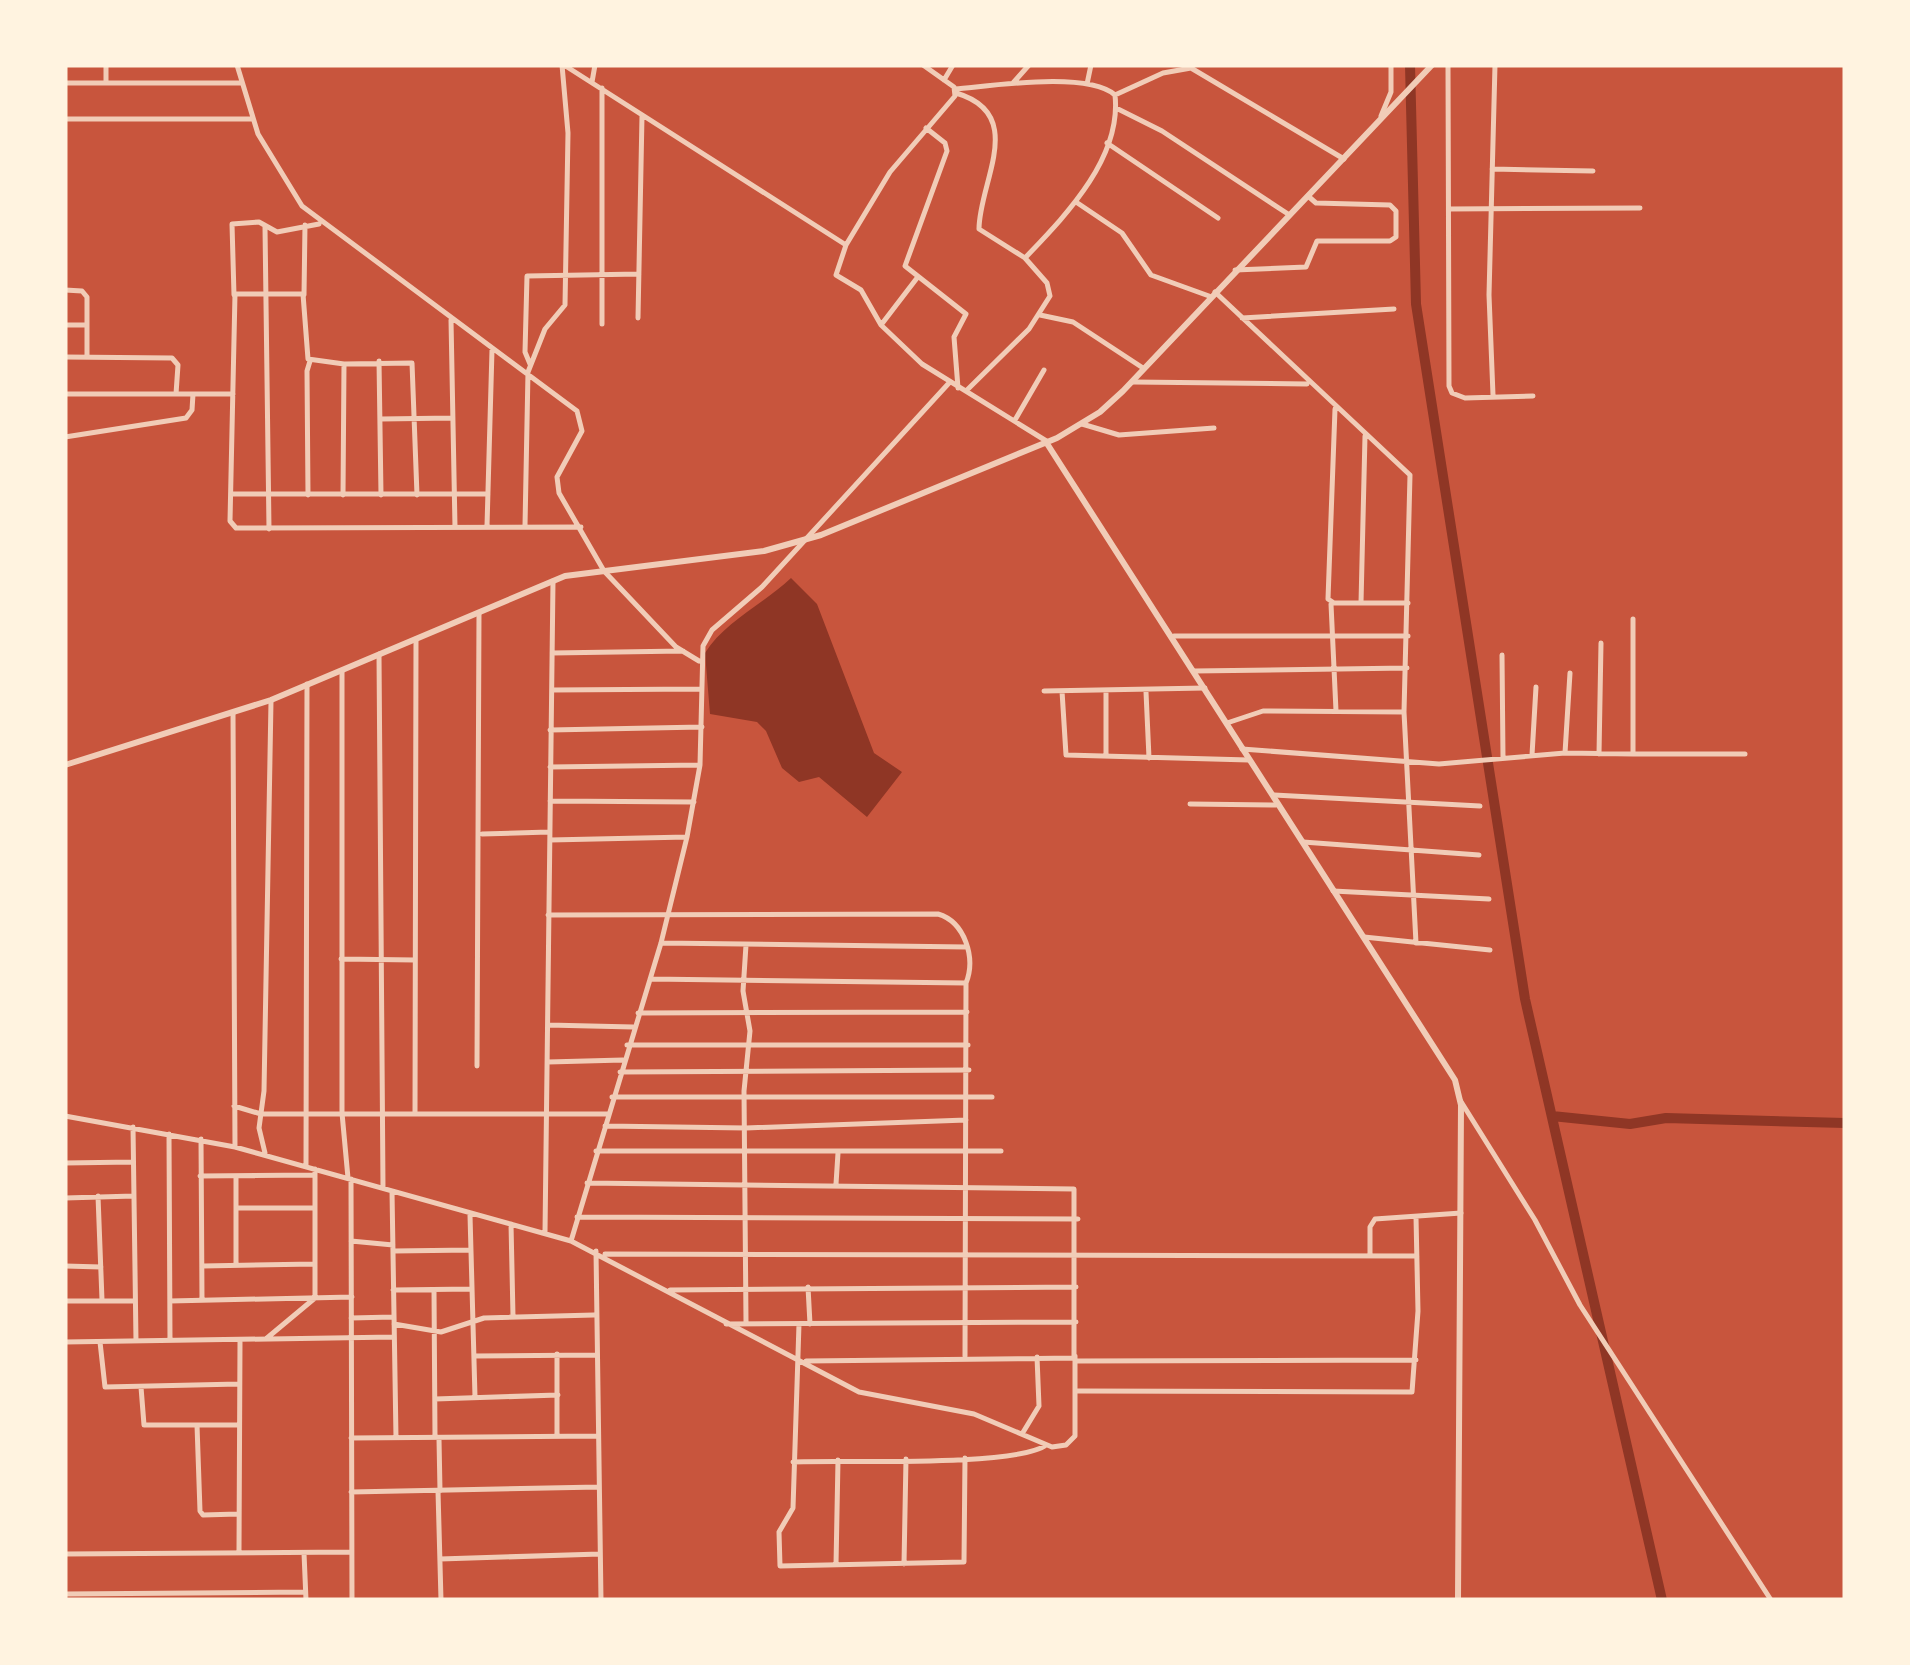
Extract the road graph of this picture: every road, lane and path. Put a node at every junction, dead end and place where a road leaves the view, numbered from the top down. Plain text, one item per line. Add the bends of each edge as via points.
1 (106, 65) edge
2 (237, 65) edge
3 (563, 65) edge
4 (596, 65) edge
5 (923, 65) edge
6 (953, 65) edge
7 (1029, 65) edge
8 (1090, 65) edge
9 (1391, 65) edge
10 (1432, 65) edge
11 (1448, 65) edge
12 (1495, 65) edge
13 (944, 80) junction
14 (106, 82) junction
15 (592, 82) junction
16 (65, 83) edge
17 (241, 83) junction
18 (1013, 84) junction
19 (1086, 84) junction
20 (602, 88) junction
21 (955, 91) junction
22 (1116, 96) junction
23 (1116, 108) junction
24 (642, 114) junction
25 (65, 119) edge
26 (253, 119) junction
27 (1380, 119) junction
28 (926, 128) junction
29 (1107, 144) junction
30 (1344, 158) junction
31 (1492, 169) junction
32 (1592, 171) dead end
33 (1308, 196) junction
34 (1076, 202) junction
35 (1491, 207) junction
36 (1640, 208) dead end
37 (1448, 209) junction
38 (1288, 214) junction
39 (1218, 218) dead end
40 (322, 224) junction
41 (305, 225) junction
42 (265, 227) junction
43 (846, 244) junction
44 (1024, 258) junction
45 (1234, 270) junction
46 (602, 274) junction
47 (638, 274) junction
48 (564, 275) junction
49 (917, 278) junction
50 (65, 290) edge
51 (268, 293) junction
52 (234, 294) junction
53 (1212, 294) junction
54 (304, 295) junction
55 (1394, 310) dead end
56 (1040, 314) junction
57 (638, 318) dead end
58 (1242, 318) junction
59 (451, 319) junction
60 (602, 324) dead end
61 (65, 325) edge
62 (86, 325) junction
63 (881, 325) junction
64 (492, 349) junction
65 (65, 357) edge
66 (88, 357) junction
67 (310, 361) junction
68 (379, 361) junction
69 (344, 364) junction
70 (530, 364) junction
71 (1143, 368) junction
72 (1044, 370) dead end
73 (527, 377) junction
74 (1132, 382) junction
75 (949, 383) junction
76 (1310, 384) junction
77 (962, 389) junction
78 (65, 394) edge
79 (176, 394) junction
80 (193, 394) junction
81 (233, 394) junction
82 (1492, 395) junction
83 (1533, 396) dead end
84 (1335, 409) junction
85 (416, 418) junction
86 (453, 418) junction
87 (380, 419) junction
88 (1015, 420) junction
89 (1082, 424) junction
90 (1214, 428) dead end
91 (1365, 436) junction
92 (65, 437) edge
93 (1047, 442) junction
94 (230, 494) junction
95 (268, 494) junction
96 (488, 494) junction
97 (308, 495) junction
98 (343, 495) junction
99 (382, 495) junction
100 (417, 495) junction
101 (455, 495) junction
102 (487, 526) junction
103 (525, 526) junction
104 (581, 527) junction
105 (455, 528) junction
106 (269, 529) junction
107 (803, 541) junction
108 (604, 570) junction
109 (553, 580) junction
110 (1331, 602) junction
111 (1408, 603) junction
112 (1361, 604) junction
113 (478, 610) junction
114 (1634, 619) dead end
115 (416, 636) junction
116 (1174, 636) junction
117 (1334, 636) junction
118 (1408, 636) junction
119 (1602, 642) dead end
120 (379, 651) junction
121 (683, 652) junction
122 (552, 653) junction
123 (1502, 655) dead end
124 (700, 662) junction
125 (342, 668) junction
126 (1408, 668) junction
127 (1336, 669) junction
128 (1194, 671) junction
129 (1570, 673) dead end
130 (307, 684) junction
131 (1536, 687) dead end
132 (1205, 688) junction
133 (552, 690) junction
134 (702, 690) junction
135 (1106, 690) junction
136 (1044, 691) dead end
137 (1062, 691) junction
138 (1146, 692) junction
139 (271, 700) junction
140 (1336, 711) junction
141 (234, 712) junction
142 (1404, 712) junction
143 (1227, 723) junction
144 (702, 727) junction
145 (550, 730) junction
146 (1242, 749) junction
147 (1565, 753) junction
148 (1599, 754) junction
149 (1632, 754) junction
150 (1744, 754) dead end
151 (1106, 755) junction
152 (1532, 755) junction
153 (1149, 758) junction
154 (1503, 758) junction
155 (1408, 759) junction
156 (1249, 760) junction
157 (700, 764) junction
158 (65, 765) edge
159 (550, 767) junction
160 (1269, 794) junction
161 (550, 801) junction
162 (1411, 801) junction
163 (694, 802) junction
164 (1190, 804) dead end
165 (1276, 805) junction
166 (1480, 806) dead end
167 (481, 834) junction
168 (549, 836) junction
169 (687, 837) junction
170 (1301, 842) junction
171 (1413, 850) junction
172 (1479, 855) dead end
173 (1333, 891) junction
174 (1415, 893) junction
175 (1489, 899) dead end
176 (669, 914) junction
177 (548, 915) junction
178 (1361, 936) junction
179 (1416, 943) junction
180 (661, 944) junction
181 (746, 945) junction
182 (966, 947) junction
183 (1490, 950) dead end
184 (341, 959) junction
185 (380, 959) junction
186 (416, 960) junction
187 (650, 979) junction
188 (744, 980) junction
189 (966, 983) junction
190 (968, 1012) junction
191 (638, 1013) junction
192 (748, 1013) junction
193 (548, 1025) junction
194 (633, 1027) junction
195 (749, 1044) junction
196 (627, 1045) junction
197 (968, 1045) junction
198 (623, 1060) junction
199 (548, 1062) junction
200 (478, 1066) dead end
201 (968, 1070) junction
202 (746, 1071) junction
203 (620, 1072) junction
204 (744, 1097) junction
205 (965, 1097) junction
206 (992, 1097) dead end
207 (612, 1098) junction
208 (1460, 1100) junction
209 (234, 1106) junction
210 (342, 1112) junction
211 (383, 1113) junction
212 (261, 1114) junction
213 (307, 1114) junction
214 (415, 1114) junction
215 (545, 1114) junction
216 (607, 1114) junction
217 (65, 1116) edge
218 (966, 1120) junction
219 (133, 1126) junction
220 (605, 1126) junction
221 (746, 1128) junction
222 (168, 1134) junction
223 (200, 1139) junction
224 (234, 1147) junction
225 (596, 1151) junction
226 (1002, 1151) dead end
227 (838, 1152) junction
228 (965, 1152) junction
229 (745, 1153) junction
230 (267, 1156) junction
231 (133, 1162) junction
232 (65, 1163) edge
233 (306, 1166) junction
234 (314, 1172) junction
235 (200, 1176) junction
236 (236, 1176) junction
237 (350, 1178) junction
238 (587, 1184) junction
239 (836, 1184) junction
240 (966, 1184) junction
241 (744, 1186) junction
242 (383, 1188) junction
243 (392, 1191) junction
244 (98, 1196) junction
245 (134, 1196) junction
246 (65, 1198) edge
247 (236, 1208) junction
248 (315, 1208) junction
249 (1461, 1213) junction
250 (470, 1214) junction
251 (577, 1217) junction
252 (966, 1217) junction
253 (1416, 1217) junction
254 (744, 1218) junction
255 (1078, 1219) junction
256 (511, 1224) junction
257 (545, 1233) junction
258 (352, 1241) junction
259 (571, 1241) junction
260 (393, 1248) junction
261 (471, 1250) junction
262 (599, 1252) junction
263 (967, 1253) junction
264 (744, 1254) junction
265 (1077, 1255) junction
266 (1370, 1256) junction
267 (1417, 1256) junction
268 (236, 1264) junction
269 (315, 1264) junction
270 (65, 1266) edge
271 (202, 1266) junction
272 (101, 1267) junction
273 (967, 1286) junction
274 (808, 1287) junction
275 (744, 1288) junction
276 (1076, 1288) junction
277 (472, 1289) junction
278 (393, 1290) junction
279 (434, 1290) junction
280 (667, 1290) junction
281 (352, 1297) junction
282 (315, 1298) junction
283 (202, 1299) junction
284 (102, 1300) junction
285 (65, 1301) edge
286 (135, 1301) junction
287 (170, 1301) junction
288 (594, 1314) junction
289 (513, 1316) junction
290 (351, 1318) junction
291 (473, 1319) junction
292 (394, 1320) junction
293 (746, 1322) junction
294 (965, 1322) junction
295 (1076, 1322) junction
296 (723, 1324) junction
297 (799, 1324) junction
298 (810, 1324) junction
299 (434, 1333) junction
300 (394, 1337) junction
301 (350, 1338) junction
302 (266, 1339) junction
303 (170, 1340) junction
304 (136, 1341) junction
305 (65, 1342) edge
306 (100, 1342) junction
307 (240, 1342) junction
308 (557, 1354) junction
309 (596, 1355) junction
310 (474, 1356) junction
311 (965, 1356) junction
312 (798, 1357) junction
313 (1037, 1357) junction
314 (1076, 1359) junction
315 (1416, 1360) junction
316 (806, 1361) junction
317 (239, 1384) junction
318 (141, 1387) junction
319 (1078, 1391) junction
320 (558, 1395) junction
321 (475, 1396) junction
322 (435, 1398) junction
323 (196, 1425) junction
324 (237, 1425) junction
325 (1022, 1434) junction
326 (557, 1435) junction
327 (598, 1436) junction
328 (350, 1438) junction
329 (396, 1438) junction
330 (437, 1438) junction
331 (1046, 1445) junction
332 (906, 1458) junction
333 (965, 1458) junction
334 (838, 1460) junction
335 (793, 1462) junction
336 (599, 1487) junction
337 (439, 1491) junction
338 (351, 1492) junction
339 (238, 1514) junction
340 (240, 1550) junction
341 (304, 1552) junction
342 (351, 1552) junction
343 (65, 1554) edge
344 (600, 1554) junction
345 (440, 1559) junction
346 (904, 1564) junction
347 (836, 1565) junction
348 (65, 1594) edge
349 (228, 1596) edge
350 (305, 1596) edge
351 (106, 1597) edge
352 (270, 1597) edge
353 (352, 1600) edge
354 (441, 1600) edge
355 (601, 1600) edge
356 (1458, 1600) edge
357 (1771, 1600) edge

1 - 14 street
2 - 17 street
3 - 15 street
3 - 48 street
4 - 15 street
5 - 13 street
6 - 13 street
7 - 18 street
8 - 19 street
9 - 27 street via 1391,92
10 - 27 street
11 - 37 street
12 - 31 street
13 - 21 street
14 - 16 street
14 - 17 street
15 - 20 street
17 - 26 street
18 - 19 street
18 - 21 street
19 - 22 street
20 - 24 street
20 - 46 street
21 - 28 street
21 - 44 street via 978,104 997,134 979,229
22 - 23 street
22 - 30 street via 1176,68 1191,68
23 - 29 street
23 - 38 street
24 - 43 street
24 - 47 street
25 - 26 street
26 - 40 street via 290,190
27 - 30 street
28 - 43 street
28 - 49 street via 947,148 905,264
29 - 34 street
29 - 39 street
30 - 33 street
31 - 32 street
31 - 35 street
33 - 38 street
33 - 45 street via 1316,203 1390,205 1396,238 1317,240 1306,267
34 - 44 street
34 - 53 street via 1122,233 1151,275
35 - 36 street
35 - 37 street
35 - 82 street
37 - 82 street via 1449,386 1465,398
38 - 45 street
40 - 41 street
40 - 59 street
41 - 42 street via 276,232
41 - 54 street
42 - 51 street
42 - 52 street via 232,224
43 - 63 street via 838,278 861,290
44 - 56 street via 1049,288
45 - 53 street
46 - 47 street
46 - 48 street
46 - 60 street
47 - 57 street
48 - 70 street via 564,308 548,324
48 - 70 street via 527,276
49 - 63 street
49 - 77 street via 966,314 954,337
50 - 62 street via 86,294
51 - 52 street
51 - 54 street
51 - 95 street
52 - 81 street
53 - 58 street
53 - 71 street
54 - 67 street
55 - 58 street
56 - 71 street via 1074,322
56 - 77 street
58 - 76 street
59 - 64 street
59 - 86 street
61 - 62 street
62 - 66 street
63 - 75 street
64 - 73 street
64 - 96 street
65 - 66 street
66 - 79 street via 174,359
67 - 69 street
67 - 97 street
68 - 69 street
68 - 85 street via 412,363
68 - 87 street
69 - 98 street
70 - 73 street
71 - 74 street
72 - 88 street
73 - 103 street
73 - 104 street via 582,420 556,481
74 - 76 street
74 - 89 street
75 - 77 street
75 - 107 street
76 - 84 street
77 - 88 street
78 - 79 street
79 - 80 street
80 - 81 street
80 - 92 street via 186,418
81 - 94 street
82 - 83 street
84 - 91 street
84 - 110 street
85 - 86 street
85 - 87 street
85 - 100 street
86 - 101 street
87 - 99 street
88 - 93 street
89 - 90 street via 1119,435
89 - 93 street
91 - 111 street via 1410,475
91 - 112 street
93 - 107 street
93 - 116 street
94 - 95 street
94 - 106 street via 232,526
95 - 97 street
95 - 106 street
96 - 101 street
96 - 102 street
97 - 98 street
98 - 99 street
99 - 100 street
100 - 101 street
101 - 105 street
102 - 103 street
102 - 105 street
103 - 104 street
104 - 108 street
105 - 106 street
107 - 108 street
107 - 124 street via 712,630
108 - 109 street
108 - 121 street
109 - 113 street
109 - 122 street
110 - 112 street
110 - 117 street
111 - 112 street
111 - 118 street
113 - 115 street
113 - 167 street
114 - 149 street
115 - 120 street
115 - 186 street
116 - 117 street
116 - 128 street
117 - 118 street
117 - 127 street
118 - 126 street
119 - 148 street
120 - 125 street
120 - 185 street
121 - 122 street
121 - 124 street
122 - 133 street
123 - 154 street
124 - 134 street
125 - 130 street
125 - 184 street
126 - 127 street
126 - 142 street
127 - 128 street
127 - 140 street
128 - 132 street
129 - 147 street
130 - 139 street
130 - 213 street
131 - 152 street
132 - 138 street
132 - 143 street
133 - 134 street
133 - 145 street
134 - 144 street
135 - 137 street
135 - 138 street
135 - 151 street
136 - 137 street
137 - 151 street via 1064,753
138 - 153 street
139 - 141 street
139 - 212 street
140 - 142 street
140 - 143 street via 1264,712
141 - 158 street
141 - 209 street
142 - 155 street
143 - 146 street
144 - 145 street
144 - 157 street
145 - 159 street
146 - 155 street
146 - 156 street
147 - 148 street
147 - 152 street
148 - 149 street
149 - 150 street
151 - 153 street
152 - 154 street
153 - 156 street
154 - 155 street via 1439,764
155 - 162 street
156 - 160 street
157 - 159 street
157 - 163 street
159 - 161 street
160 - 162 street
160 - 165 street
161 - 163 street
161 - 168 street
162 - 166 street
162 - 171 street
163 - 169 street
164 - 165 street
165 - 170 street
167 - 168 street
167 - 200 street
168 - 169 street
168 - 177 street
169 - 176 street
170 - 171 street
170 - 173 street
171 - 172 street
171 - 174 street
173 - 174 street
173 - 178 street
174 - 175 street
174 - 179 street
176 - 177 street
176 - 180 street
176 - 182 street via 938,914 958,925
177 - 193 street
178 - 179 street
178 - 208 street via 1455,1080
179 - 183 street
180 - 181 street
180 - 187 street
181 - 182 street
181 - 188 street
182 - 189 street
184 - 185 street
184 - 210 street
185 - 186 street
185 - 211 street
186 - 214 street
187 - 188 street
187 - 191 street
188 - 189 street
188 - 192 street
189 - 190 street
190 - 192 street
190 - 197 street
191 - 192 street
191 - 194 street
192 - 195 street
193 - 194 street
193 - 199 street
194 - 196 street
195 - 196 street
195 - 197 street
195 - 202 street
196 - 198 street
197 - 201 street
198 - 199 street
198 - 203 street
199 - 215 street
201 - 202 street
201 - 205 street
202 - 203 street
202 - 204 street
203 - 207 street
204 - 205 street
204 - 207 street
204 - 221 street
205 - 206 street
205 - 218 street
207 - 216 street
208 - 249 street
208 - 357 street via 1580,1304
209 - 212 street
209 - 224 street
210 - 211 street
210 - 213 street
210 - 237 street
211 - 214 street
211 - 242 street
212 - 213 street
212 - 230 street
213 - 233 street
214 - 215 street
215 - 216 street
215 - 257 street
216 - 220 street
217 - 219 street
218 - 221 street
218 - 228 street
219 - 222 street
219 - 231 street
220 - 221 street
220 - 225 street
221 - 229 street
222 - 223 street
222 - 287 street
223 - 224 street
223 - 235 street
224 - 230 street
225 - 229 street
225 - 238 street
226 - 228 street
227 - 228 street
227 - 229 street
227 - 239 street
228 - 240 street
229 - 241 street
230 - 233 street
231 - 232 street
231 - 245 street
233 - 234 street
234 - 236 street
234 - 237 street
234 - 248 street
235 - 236 street
235 - 271 street
236 - 247 street
237 - 242 street
237 - 258 street
238 - 241 street
238 - 251 street
239 - 240 street
239 - 241 street
240 - 252 street
240 - 255 street via 1071,1186
241 - 254 street
242 - 243 street
243 - 250 street
243 - 260 street
244 - 245 street
244 - 246 street
244 - 272 street
245 - 286 street
247 - 248 street
247 - 268 street
248 - 269 street
249 - 253 street
249 - 356 street
250 - 256 street
250 - 261 street
251 - 254 street
251 - 259 street
252 - 254 street
252 - 255 street
252 - 263 street
253 - 266 street via 1372,1220
253 - 267 street
254 - 264 street
255 - 265 street
256 - 257 street
256 - 289 street
257 - 259 street
258 - 260 street
258 - 281 street
259 - 262 street
260 - 261 street
260 - 278 street
261 - 277 street
262 - 264 street
262 - 280 street
262 - 288 street
263 - 264 street
263 - 265 street
263 - 273 street
264 - 275 street
265 - 266 street
265 - 276 street
266 - 267 street
267 - 315 street
268 - 269 street
268 - 271 street
269 - 282 street
270 - 272 street
271 - 283 street
272 - 284 street
273 - 274 street
273 - 276 street
273 - 294 street
274 - 275 street
274 - 298 street
275 - 280 street
275 - 293 street
276 - 295 street
277 - 279 street
277 - 291 street
278 - 279 street
278 - 292 street
279 - 299 street
280 - 296 street
281 - 282 street
281 - 290 street
282 - 283 street
282 - 302 street
283 - 287 street
284 - 285 street
284 - 286 street
286 - 304 street
287 - 303 street
288 - 289 street
288 - 309 street
289 - 291 street
290 - 292 street
290 - 301 street
291 - 299 street
291 - 310 street
292 - 299 street
292 - 300 street
293 - 296 street
293 - 297 street
294 - 295 street
294 - 298 street
294 - 311 street
295 - 314 street
296 - 312 street
297 - 298 street
297 - 312 street
299 - 322 street
300 - 301 street
300 - 329 street
301 - 302 street
301 - 328 street
302 - 307 street
303 - 304 street
303 - 307 street
304 - 306 street
305 - 306 street
306 - 318 street via 104,1386
307 - 317 street
308 - 309 street
308 - 310 street
308 - 320 street
309 - 327 street
310 - 321 street
311 - 313 street
311 - 316 street
312 - 316 street
312 - 335 street
313 - 314 street
313 - 325 street via 1039,1406
314 - 315 street
314 - 319 street
315 - 319 street via 1416,1388 1410,1393
316 - 325 street via 867,1395 974,1414
317 - 318 street
317 - 324 street
318 - 323 street via 144,1426
319 - 331 street via 1075,1436 1066,1446
320 - 321 street
320 - 326 street
321 - 322 street
322 - 330 street
323 - 324 street
323 - 339 street via 200,1511
324 - 339 street
325 - 331 street
326 - 327 street
326 - 330 street
327 - 336 street
328 - 329 street
328 - 338 street
329 - 330 street
330 - 337 street
331 - 333 street
332 - 333 street
332 - 334 street
332 - 346 street
333 - 346 street via 964,1562
334 - 335 street
334 - 347 street
335 - 347 street via 793,1508 779,1532 778,1563
336 - 337 street
336 - 344 street
337 - 338 street
337 - 345 street
338 - 342 street
339 - 340 street
340 - 341 street
340 - 343 street
341 - 342 street
341 - 350 street
342 - 353 street
344 - 345 street
344 - 355 street
345 - 354 street
346 - 347 street
348 - 351 street
349 - 351 street
349 - 352 street
350 - 352 street

